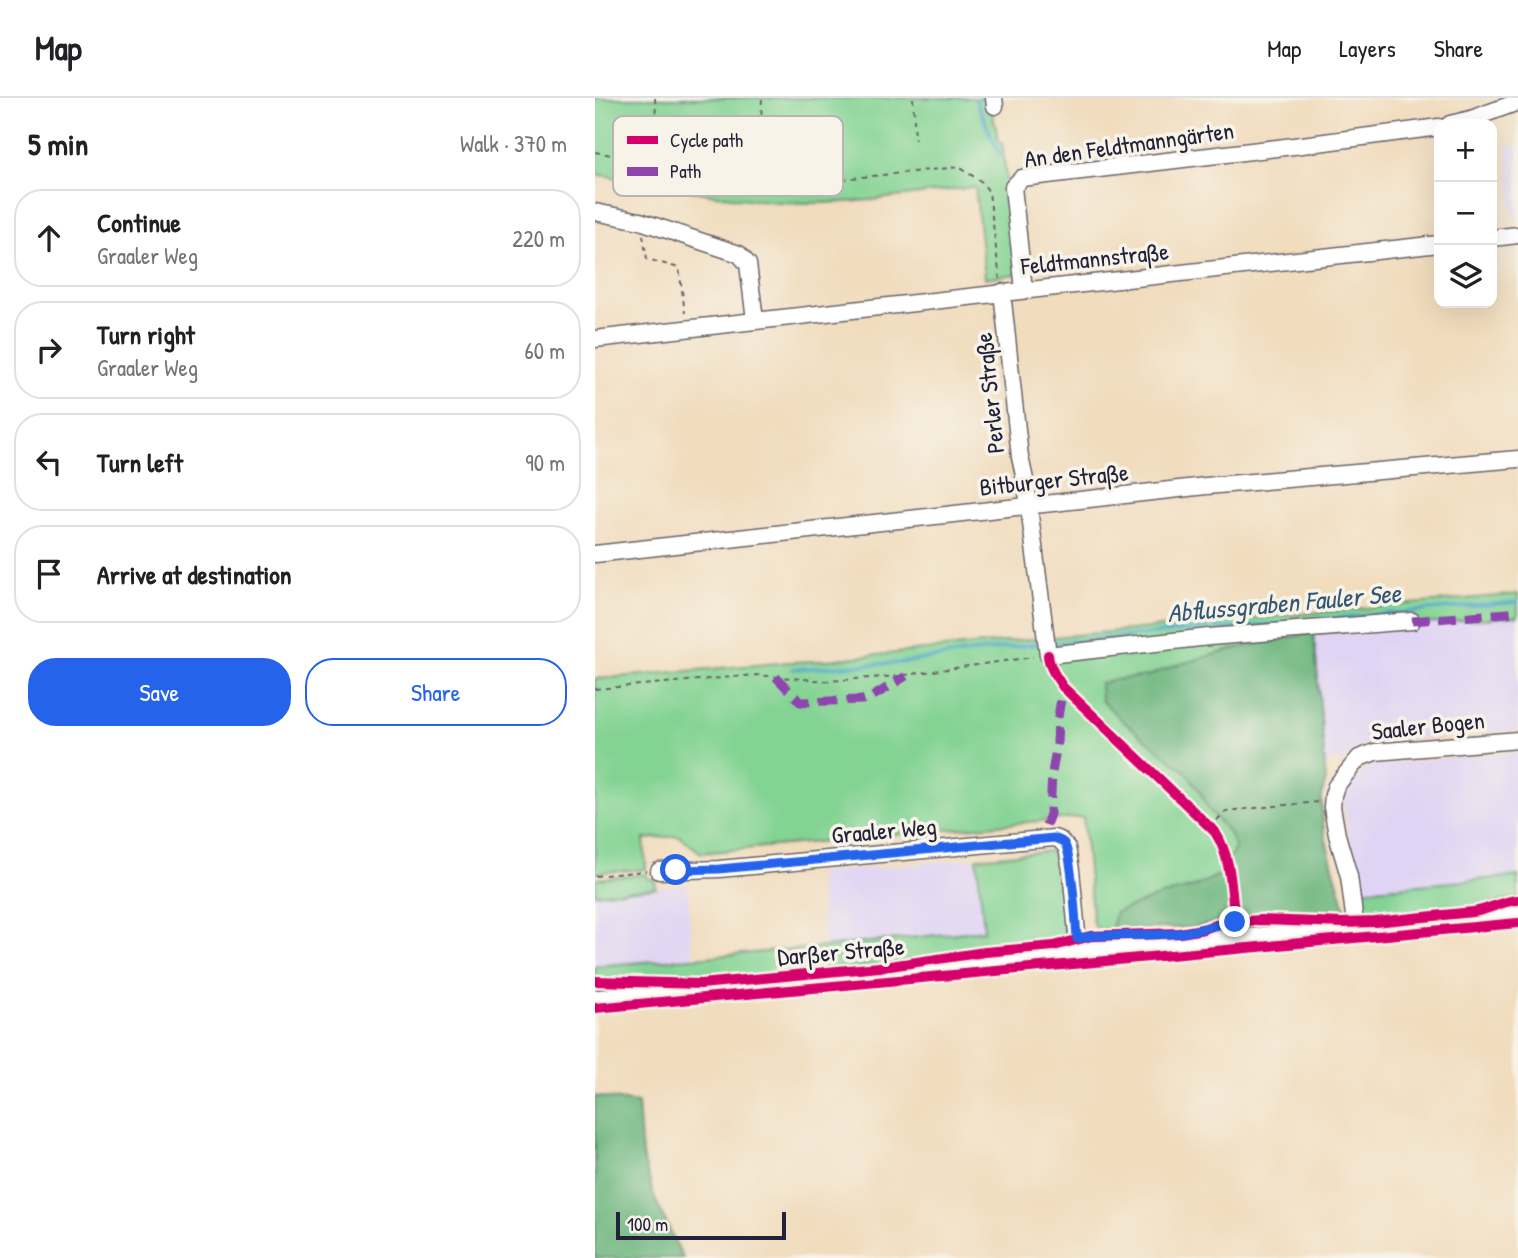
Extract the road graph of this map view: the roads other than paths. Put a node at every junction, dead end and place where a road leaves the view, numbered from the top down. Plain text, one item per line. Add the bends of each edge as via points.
1 (1518, 102) edge
2 (1471, 119) edge
3 (1434, 128) edge
4 (595, 212) edge
5 (1518, 235) edge
6 (1497, 237) edge
7 (1434, 245) edge
8 (1024, 289) junction
9 (1002, 292) junction
10 (755, 320) junction
11 (595, 339) edge
12 (1518, 459) edge
13 (1029, 506) junction
14 (595, 554) edge
15 (1412, 621) dead end
16 (1518, 740) edge
17 (659, 871) road end
18 (1518, 917) edge
19 (1356, 931) junction
20 (1079, 954) junction
21 (595, 987) edge
22 (714, 990) junction
23 (595, 1001) edge

1 - 2 street
3 - 8 street, An den Feldtmanngärten via 1021,178 1013,187
4 - 10 street via 640,221 739,254 748,264
5 - 6 street
7 - 8 street, Feldtmannstraße
8 - 9 street, Feldtmannstraße
9 - 10 street, Feldtmannstraße
9 - 13 street, Perler Straße
10 - 11 street, Feldtmannstraße
12 - 13 street, Bitburger Straße
13 - 14 street, Bitburger Straße
13 - 15 street, Perler Straße via 1048,655
16 - 19 street, Saaler Bogen via 1375,752 1359,758 1336,786 1332,807 1349,876
17 - 20 street, Graaler Weg via 1054,838 1067,848
18 - 19 main road, Darßer Straße
19 - 20 main road, Darßer Straße
20 - 22 main road, Darßer Straße
21 - 22 main road, Darßer Straße
22 - 23 main road, Darßer Straße

